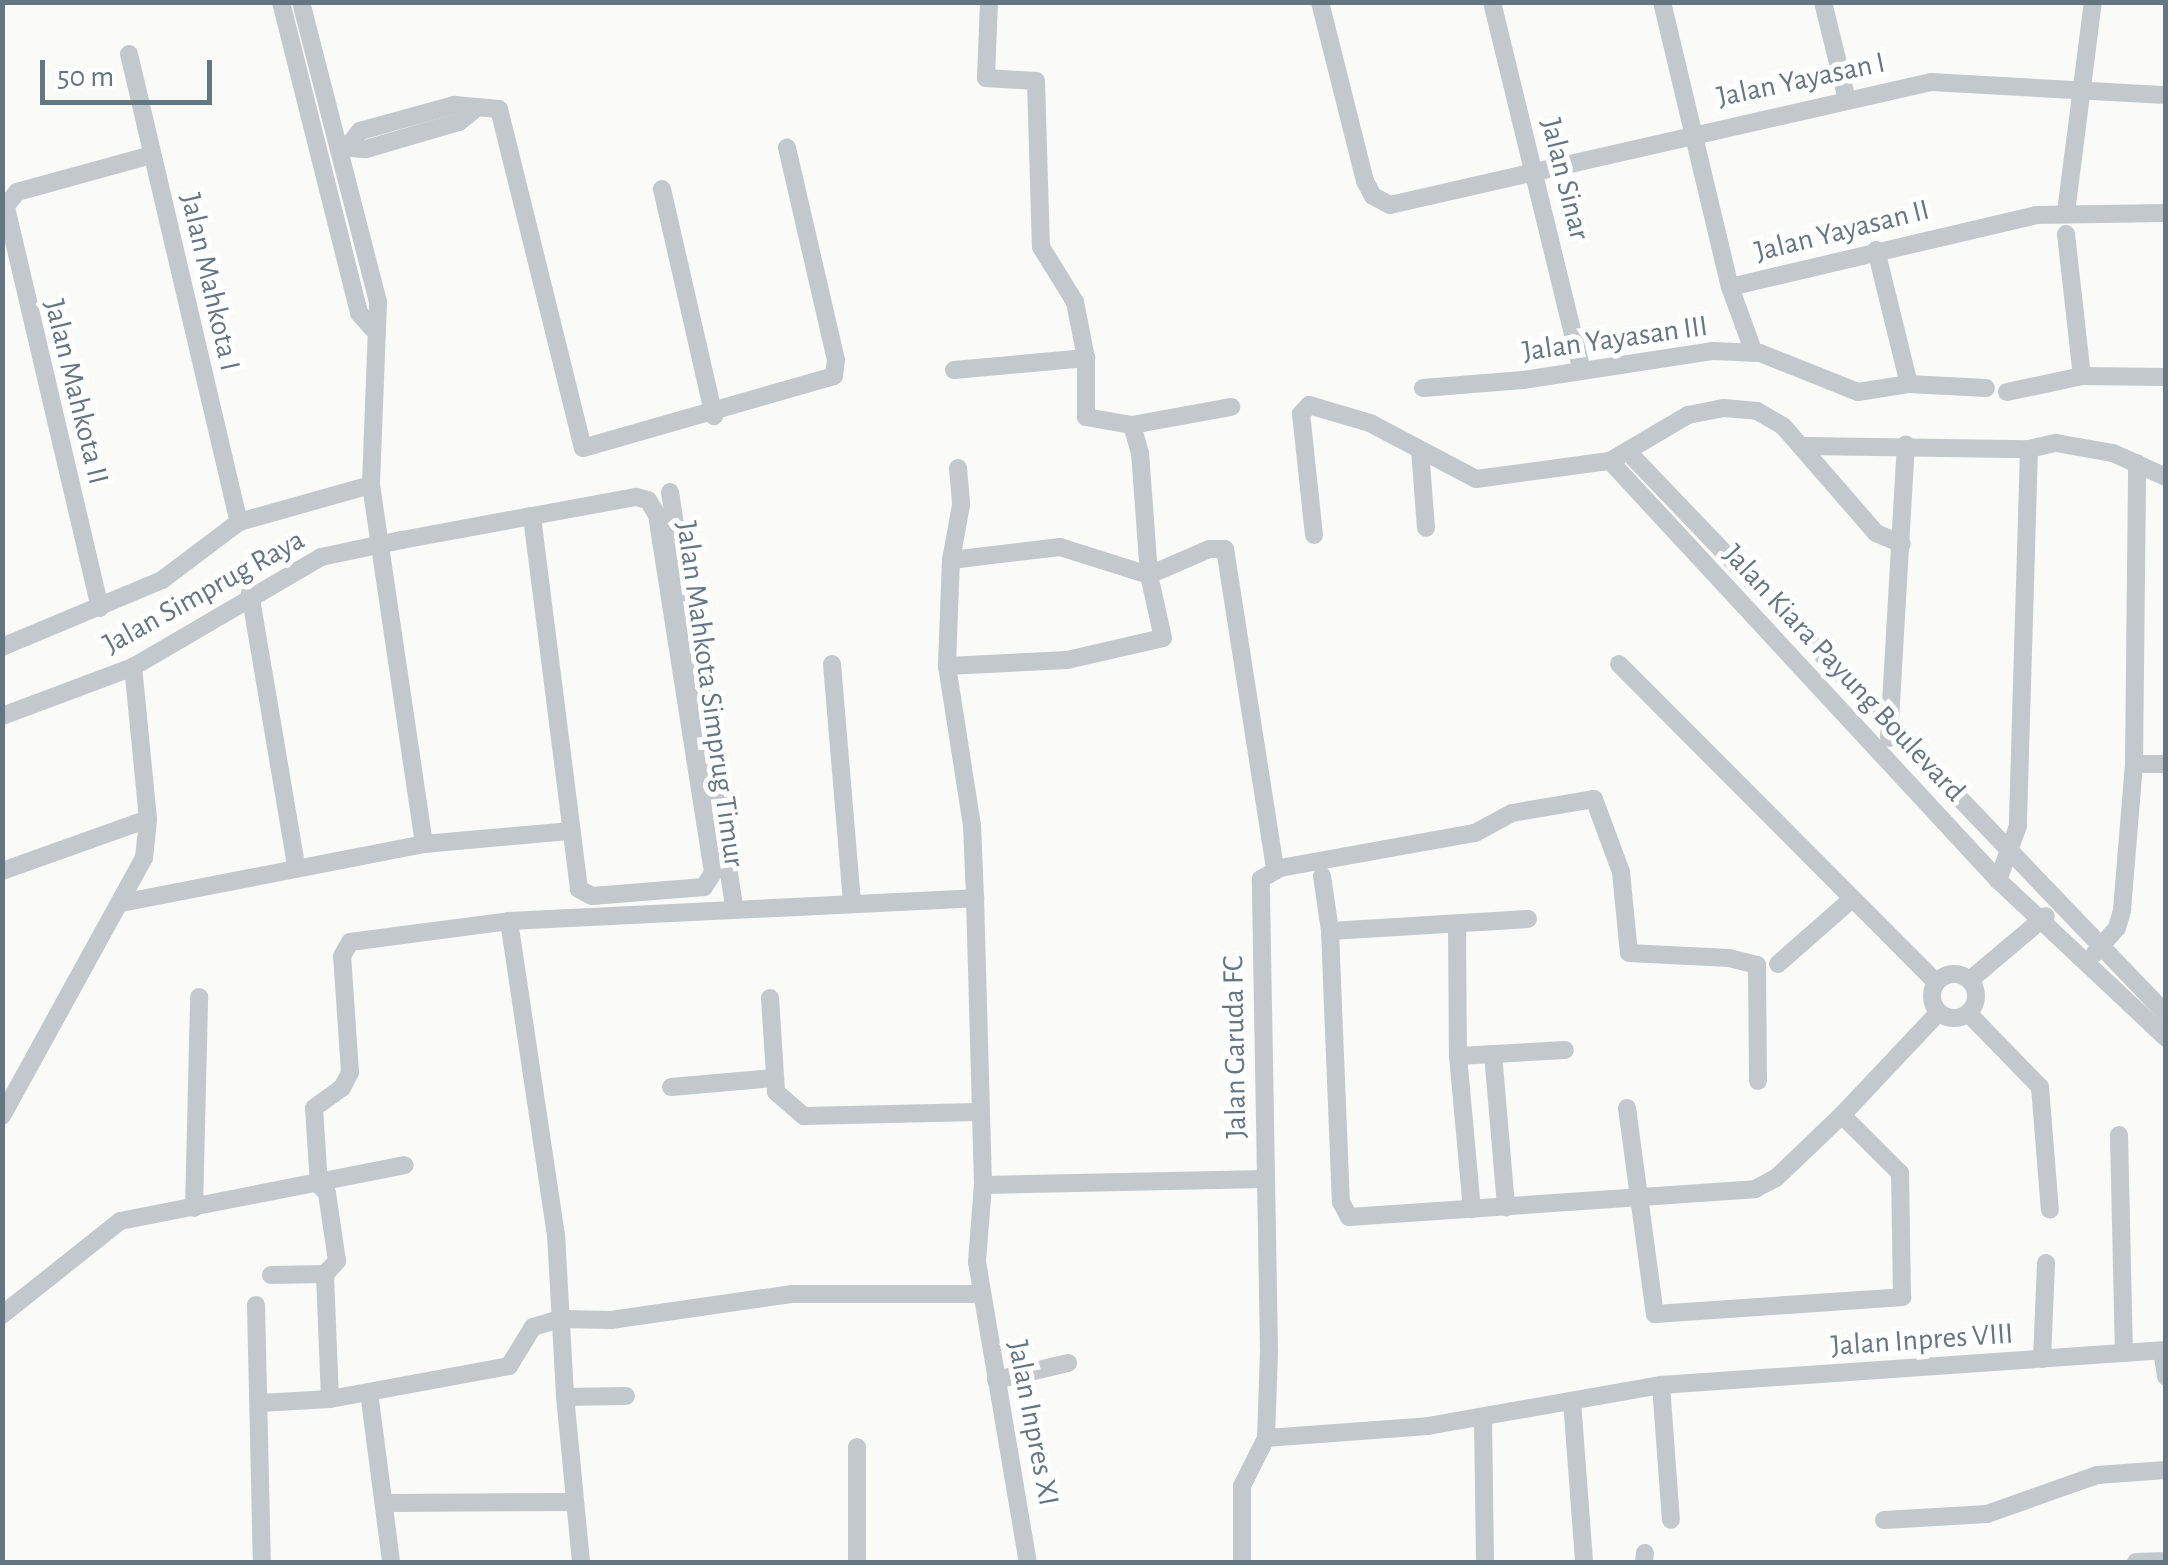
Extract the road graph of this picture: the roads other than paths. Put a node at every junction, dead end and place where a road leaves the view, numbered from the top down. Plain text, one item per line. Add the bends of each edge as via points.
1 (282, 2) edge
2 (301, 2) edge
3 (989, 2) edge
4 (1320, 2) edge
5 (1492, 2) edge
6 (1662, 2) edge
7 (1823, 2) edge
8 (2093, 2) edge
9 (129, 54) dead end
10 (2082, 91) junction
11 (2166, 95) edge
12 (1847, 100) junction
13 (1690, 132) junction
14 (343, 146) junction
15 (787, 148) dead end
16 (318, 152) junction
17 (151, 155) junction
18 (1536, 171) junction
19 (662, 189) dead end
20 (2066, 212) junction
21 (2166, 213) edge
22 (2066, 234) dead end
23 (1876, 250) junction
24 (1730, 287) junction
25 (373, 329) junction
26 (1754, 353) junction
27 (1086, 358) junction
28 (954, 370) dead end
29 (1582, 370) junction
30 (2082, 376) junction
31 (2166, 377) edge
32 (1909, 384) junction
33 (1423, 388) dead end
34 (1986, 388) dead end
35 (2007, 392) dead end
36 (1231, 407) dead end
37 (714, 416) junction
38 (1132, 426) junction
39 (1906, 444) junction
40 (1804, 446) junction
41 (2028, 449) junction
42 (1420, 450) junction
43 (1630, 454) junction
44 (1610, 460) junction
45 (2137, 463) junction
46 (958, 468) dead end
47 (2166, 477) edge
48 (372, 492) junction
49 (670, 492) dead end
50 (532, 516) junction
51 (239, 522) junction
52 (1426, 528) dead end
53 (1314, 536) dead end
54 (1902, 544) junction
55 (378, 545) junction
56 (952, 560) junction
57 (1149, 575) junction
58 (250, 593) junction
59 (100, 608) junction
60 (2, 648) edge
61 (832, 664) dead end
62 (1618, 664) dead end
63 (948, 666) junction
64 (133, 667) junction
65 (2, 716) edge
66 (1890, 732) junction
67 (1886, 760) junction
68 (2134, 764) junction
69 (2166, 764) edge
70 (148, 819) junction
71 (571, 831) junction
72 (424, 844) junction
73 (2009, 854) junction
74 (296, 866) junction
75 (1275, 870) junction
76 (2, 871) edge
77 (1322, 876) dead end
78 (1998, 880) junction
79 (974, 898) junction
80 (1852, 898) junction
81 (852, 900) junction
82 (121, 903) junction
83 (734, 906) junction
84 (2058, 906) junction
85 (1528, 919) dead end
86 (510, 920) junction
87 (2039, 922) junction
88 (1457, 925) junction
89 (1330, 931) junction
90 (2100, 948) junction
91 (1778, 964) dead end
92 (2084, 965) junction
93 (1970, 980) junction
94 (1936, 982) junction
95 (199, 996) dead end
96 (770, 998) dead end
97 (1939, 1012) junction
98 (1968, 1013) junction
99 (2166, 1014) edge
100 (2166, 1038) edge
101 (1564, 1050) dead end
102 (1493, 1054) junction
103 (1458, 1056) junction
104 (774, 1078) junction
105 (1758, 1080) dead end
106 (670, 1087) dead end
107 (1627, 1108) dead end
108 (977, 1112) junction
109 (1842, 1115) junction
110 (2, 1116) edge
111 (2119, 1135) dead end
112 (405, 1165) dead end
113 (1266, 1178) junction
114 (983, 1184) junction
115 (319, 1185) junction
116 (1640, 1192) junction
117 (1506, 1207) junction
118 (194, 1208) junction
119 (1472, 1209) junction
120 (2050, 1210) dead end
121 (2046, 1263) dead end
122 (325, 1274) junction
123 (271, 1275) dead end
124 (982, 1294) junction
125 (256, 1305) dead end
126 (2, 1315) edge
127 (560, 1318) junction
128 (2164, 1351) edge
129 (2124, 1353) junction
130 (2042, 1359) junction
131 (1068, 1364) dead end
132 (2166, 1377) edge
133 (996, 1380) junction
134 (1661, 1386) junction
135 (368, 1392) junction
136 (626, 1396) dead end
137 (566, 1397) junction
138 (330, 1399) junction
139 (1572, 1401) junction
140 (260, 1403) junction
141 (1483, 1418) junction
142 (1266, 1438) junction
143 (857, 1447) dead end
144 (2166, 1470) edge
145 (574, 1502) junction
146 (385, 1503) junction
147 (1671, 1520) dead end
148 (1884, 1520) dead end
149 (2166, 1560) edge
150 (262, 1562) edge
151 (391, 1562) edge
152 (580, 1562) edge
153 (856, 1562) edge
154 (1028, 1562) edge
155 (1242, 1562) edge
156 (1486, 1562) edge
157 (1584, 1562) edge
158 (2136, 1562) edge

1 - 16 street
2 - 14 street
3 - 27 street via 986,78 1036,82 1042,247 1075,302
4 - 18 street, Jalan Yayasan I via 1366,180 1378,201 1396,204
5 - 18 street, Jalan Sinar
6 - 13 street, Jalan Yayasan II
7 - 12 street
8 - 10 street
9 - 17 street, Jalan Mahkota I
10 - 11 street, Jalan Yayasan I
10 - 12 street, Jalan Yayasan I via 1952,80
10 - 20 street
12 - 13 street, Jalan Yayasan I
13 - 18 street, Jalan Yayasan I
13 - 24 street, Jalan Yayasan II
14 - 16 street
14 - 25 street via 378,302
14 - 37 street via 366,148 493,107 503,115 583,448
15 - 37 street via 834,376
16 - 25 street via 359,312
17 - 51 street, Jalan Mahkota I
17 - 59 street, Jalan Mahkota II via 17,192 6,216
18 - 29 street, Jalan Sinar
19 - 37 street
20 - 21 street, Jalan Yayasan II
20 - 23 street, Jalan Yayasan II
22 - 30 street
23 - 24 street, Jalan Yayasan II
23 - 32 street
24 - 26 street
25 - 48 street
26 - 29 street, Jalan Yayasan III via 1678,354
26 - 32 street, Jalan Yayasan III via 1836,388
27 - 28 street
27 - 38 street via 1086,417
29 - 33 street, Jalan Yayasan III
30 - 31 street
30 - 35 street
32 - 34 street, Jalan Yayasan III
36 - 38 street
38 - 57 street via 1140,452
39 - 40 street
39 - 41 street
39 - 54 street
40 - 43 street via 1757,411 1724,408 1672,422
40 - 54 street via 1876,533
41 - 45 street via 2056,443
41 - 73 street via 2018,826
42 - 44 street via 1476,478
42 - 52 street
42 - 53 street via 1370,422 1315,406 1302,409
43 - 44 street
43 - 66 street, Jalan Kiara Payung Boulevard
44 - 67 street, Jalan Kiara Payung Boulevard
45 - 47 street
45 - 68 street
46 - 56 street, Jalan Inpres XI via 961,505
48 - 51 street
48 - 55 street
49 - 83 street
50 - 55 street, Jalan Mahkota Simprug Timur
50 - 71 street, Jalan Mahkota Simprug Timur
50 - 71 street, Jalan Mahkota Simprug Timur via 636,497 654,505 712,880 704,887 586,895 579,889
51 - 59 street via 162,580
54 - 66 street
55 - 58 street, Jalan Simprug Raya via 300,564
55 - 72 street
56 - 57 street via 1060,547
56 - 63 street, Jalan Inpres XI
57 - 63 street via 1160,640 1066,660
57 - 75 street via 1209,549 1226,549
58 - 64 street, Jalan Simprug Raya
58 - 74 street
59 - 60 street
61 - 81 street
62 - 80 street
63 - 79 street, Jalan Inpres XI via 972,825
64 - 65 street, Jalan Simprug Raya
64 - 70 street
66 - 67 street
66 - 73 street, Jalan Kiara Payung Boulevard
67 - 78 street, Jalan Kiara Payung Boulevard
68 - 69 street
68 - 90 street via 2122,910
70 - 76 street
70 - 82 street via 144,858
71 - 72 street
72 - 74 street
73 - 78 street
73 - 84 street, Jalan Kiara Payung Boulevard
74 - 82 street
75 - 105 street via 1474,833 1512,814 1587,797 1600,805 1621,872 1629,953 1756,965
75 - 113 street, Jalan Garuda FC via 1258,890
77 - 89 street
78 - 87 street, Jalan Kiara Payung Boulevard
79 - 81 street
79 - 108 street, Jalan Inpres XI
80 - 91 street
80 - 94 street
81 - 83 street
82 - 110 street
83 - 86 street
84 - 87 street
84 - 90 street, Jalan Kiara Payung Boulevard
85 - 88 street
86 - 115 street via 344,947 350,1072 342,1088 314,1108
86 - 127 street via 556,1234
87 - 92 street, Jalan Kiara Payung Boulevard
87 - 93 street
88 - 89 street
88 - 103 street
89 - 119 street via 1344,1211 1358,1218
90 - 92 street
90 - 99 street, Jalan Kiara Payung Boulevard
92 - 100 street, Jalan Kiara Payung Boulevard
93 - 94 street via 1958,974
93 - 98 street via 1976,990
94 - 97 street via 1933,1003
95 - 118 street
96 - 104 street
97 - 98 street
97 - 109 street
98 - 120 street via 2033,1076 2045,1099
101 - 102 street
102 - 103 street
102 - 117 street
103 - 119 street
104 - 106 street
104 - 108 street via 788,1106 804,1116
107 - 116 street
108 - 114 street, Jalan Inpres XI
109 - 116 street via 1776,1178 1755,1189
109 - 116 street via 1900,1173 1904,1287 1896,1301 1655,1314
111 - 129 street
112 - 115 street
113 - 114 street
113 - 142 street, Jalan Garuda FC
114 - 124 street, Jalan Inpres XI
115 - 118 street
115 - 122 street via 327,1193 337,1261
116 - 117 street
117 - 119 street
118 - 126 street via 120,1220 72,1266
121 - 130 street
122 - 123 street
122 - 138 street
124 - 127 street via 791,1294 611,1320
124 - 133 street, Jalan Inpres XI
125 - 140 street
127 - 135 street via 533,1327 509,1366
127 - 137 street
128 - 129 street, Jalan Inpres VIII
128 - 132 street, Jalan Inpres VIII
129 - 130 street, Jalan Inpres VIII
130 - 134 street, Jalan Inpres VIII
131 - 133 street
133 - 154 street, Jalan Inpres XI
134 - 139 street, Jalan Inpres VIII
134 - 147 street
135 - 138 street
135 - 146 street
136 - 137 street
137 - 145 street
138 - 140 street
139 - 141 street, Jalan Inpres VIII
139 - 157 street
140 - 150 street
141 - 142 street, Jalan Inpres VIII
141 - 156 street
142 - 155 street, Jalan Garuda FC via 1242,1486
143 - 153 street
144 - 148 street via 2097,1476 1988,1514
145 - 146 street
145 - 152 street
146 - 151 street
149 - 158 street

